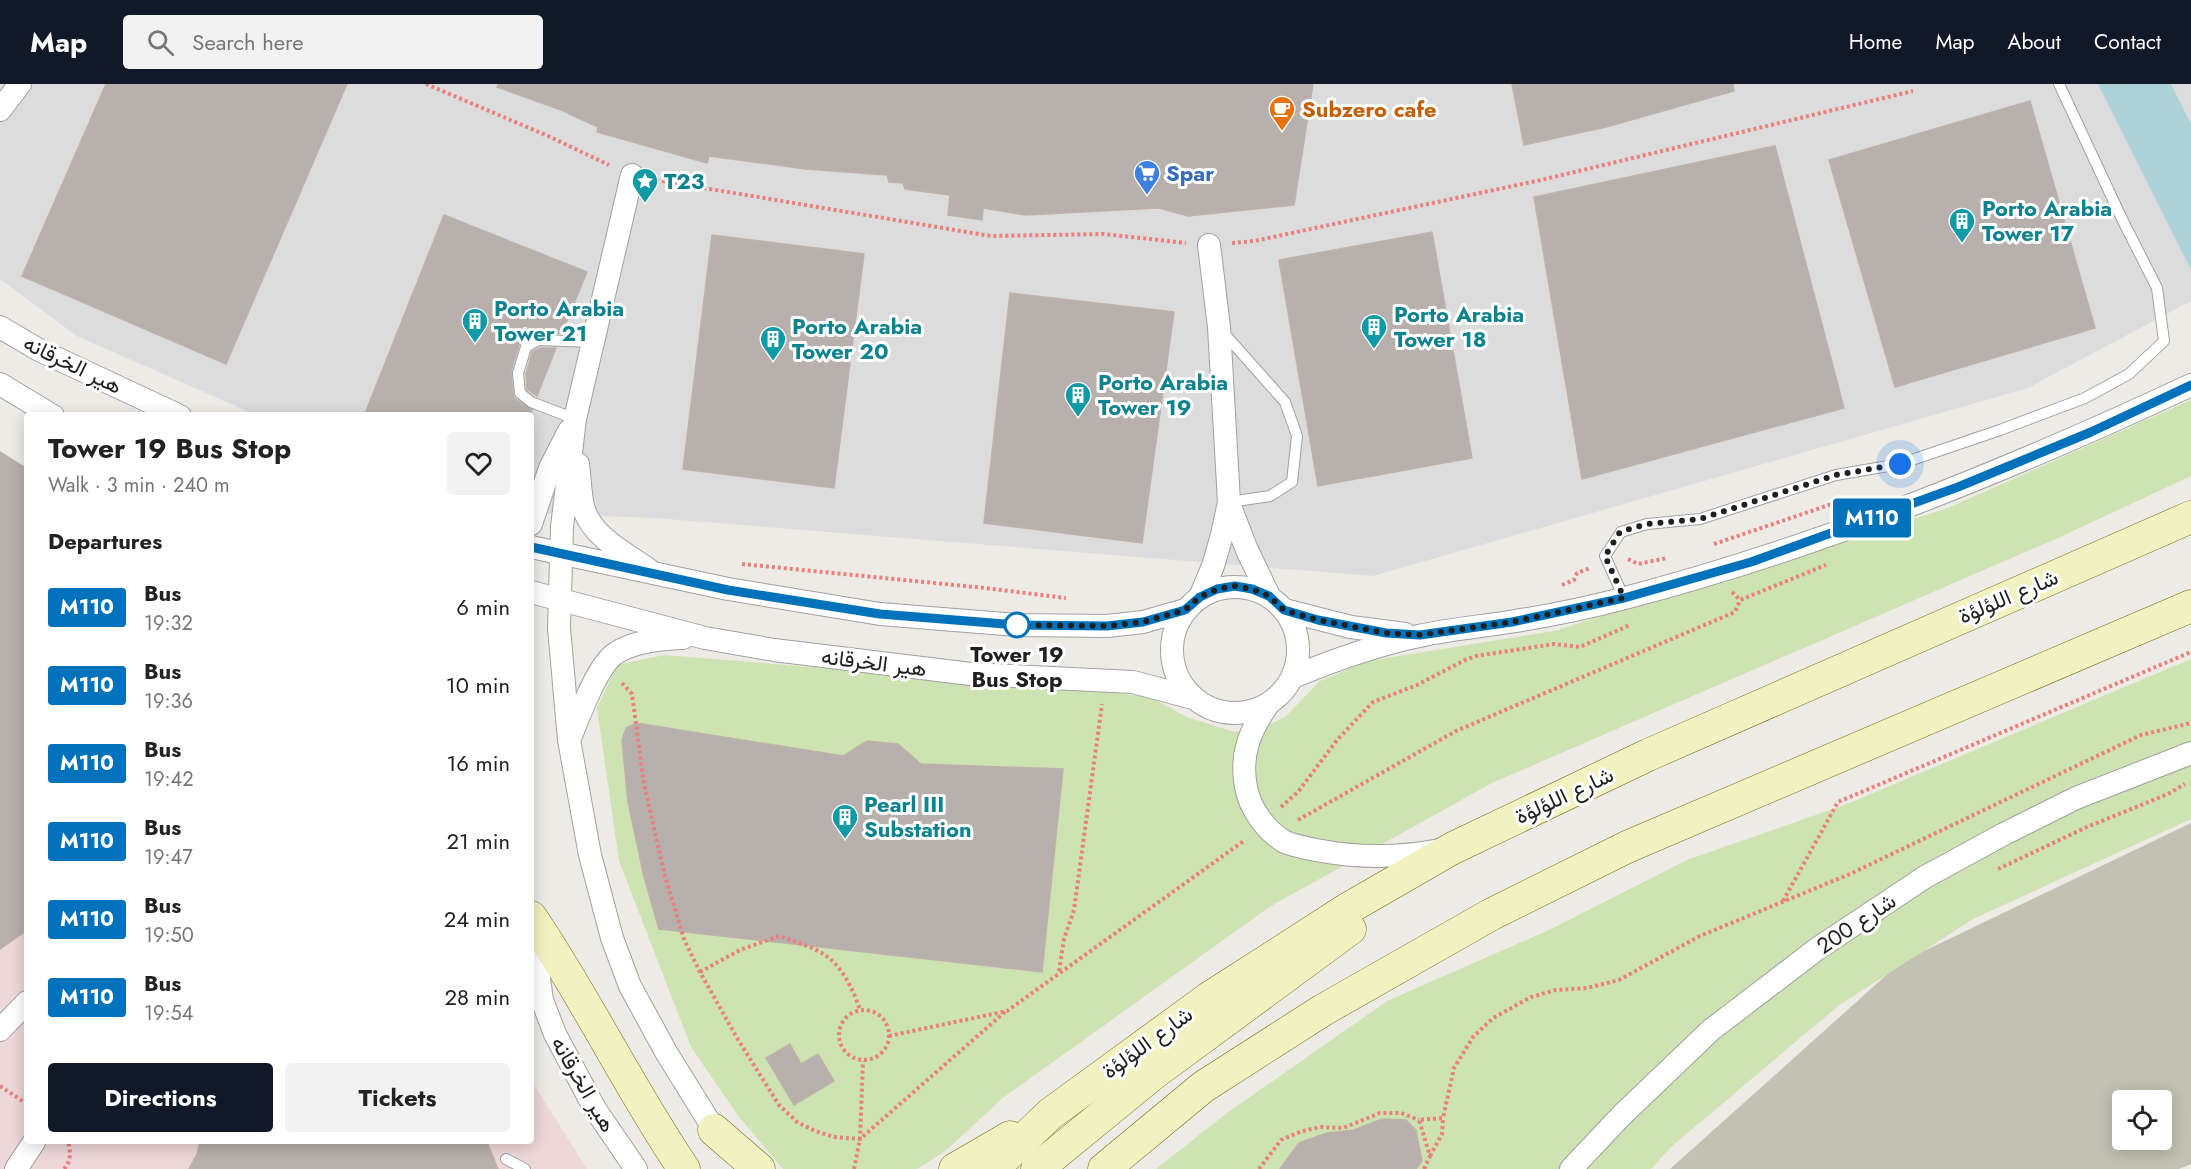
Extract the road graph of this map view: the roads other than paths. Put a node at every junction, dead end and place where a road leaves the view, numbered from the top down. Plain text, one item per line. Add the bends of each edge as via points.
1 (20, 84) edge
2 (2059, 84) edge
3 (0, 111) edge
4 (632, 176) road end
5 (1209, 245) road end
6 (0, 327) edge
7 (1219, 327) junction
8 (594, 342) junction
9 (0, 384) edge
10 (2191, 385) edge
11 (46, 412) edge
12 (171, 412) edge
13 (575, 419) junction
14 (550, 468) junction
15 (534, 483) edge
16 (1229, 502) junction
17 (534, 515) edge
18 (2191, 517) edge
19 (534, 548) edge
20 (560, 553) junction
21 (656, 575) junction
22 (534, 593) edge
23 (1624, 598) junction
24 (559, 600) junction
25 (1276, 603) junction
26 (1193, 604) junction
27 (2191, 606) edge
28 (1420, 635) junction
29 (705, 638) junction
30 (1293, 677) junction
31 (1193, 698) junction
32 (1267, 706) junction
33 (569, 740) junction
34 (2191, 753) edge
35 (1453, 848) junction
36 (1402, 879) junction
37 (534, 921) edge
38 (534, 943) edge
39 (24, 1006) edge
40 (0, 1030) edge
41 (1050, 1113) junction
42 (714, 1130) junction
43 (33, 1144) edge
44 (506, 1159) dead end
45 (16, 1169) edge
46 (525, 1169) edge
47 (636, 1169) edge
48 (684, 1169) edge
49 (739, 1169) edge
50 (759, 1169) edge
51 (956, 1169) edge
52 (993, 1169) edge
53 (1036, 1169) edge
54 (1104, 1169) edge
55 (1571, 1169) edge

1 - 3 street
2 - 23 lane via 2157,288 2164,341 2129,374 2085,398 1978,437 1900,464 1836,475 1700,519 1647,524 1620,532 1605,556
4 - 8 street
5 - 7 street
6 - 12 street, هير الخرقانه via 39,350
7 - 16 street
7 - 16 lane via 1285,402 1297,436 1292,482 1270,496
8 - 13 street
8 - 13 lane via 538,340 526,347 518,374 520,393 531,402
9 - 11 street
10 - 23 street via 1958,487 1751,562
13 - 14 street
13 - 20 street
13 - 21 street via 582,493 592,525 603,538
14 - 15 street
14 - 17 street
16 - 25 street via 1246,550
16 - 26 street via 1215,558
18 - 35 main road, شارع اللؤلؤة via 1658,751
19 - 20 street
20 - 21 street
20 - 24 street
21 - 26 street via 880,614 1017,625 1107,626 1143,622
22 - 24 street, هير الخرقانه
23 - 28 street via 1512,622
24 - 29 street, هير الخرقانه
24 - 33 street
25 - 26 street via 1252,589 1235,586 1217,589
25 - 28 street via 1351,627
25 - 30 street via 1293,625 1298,642
26 - 31 street via 1174,632 1172,656 1178,679
27 - 54 main road via 1627,847 1492,914 1323,1010 1203,1087
28 - 30 street
29 - 31 street, هير الخرقانه via 971,674 1133,682
29 - 33 street via 658,640 615,654 603,665
30 - 32 street
31 - 32 street via 1210,709 1229,714 1249,713
32 - 35 street via 1248,738 1243,773 1253,808 1285,842 1360,856 1423,854
33 - 42 street via 590,855 615,947 660,1043
34 - 55 street, شارع 200 via 2076,798 2004,834 1925,877 1836,936 1711,1030
35 - 36 main road, شارع اللؤلؤة
36 - 41 main road, شارع اللؤلؤة via 1349,908 1209,998
36 - 53 main road via 1357,924 1153,1074
37 - 48 main road
38 - 47 street, هير الخرقانه via 542,1000 555,1034 595,1109
39 - 40 street
41 - 51 main road
41 - 52 main road, شارع اللؤلؤة
42 - 49 street
42 - 50 main road
43 - 45 street
44 - 46 lane

